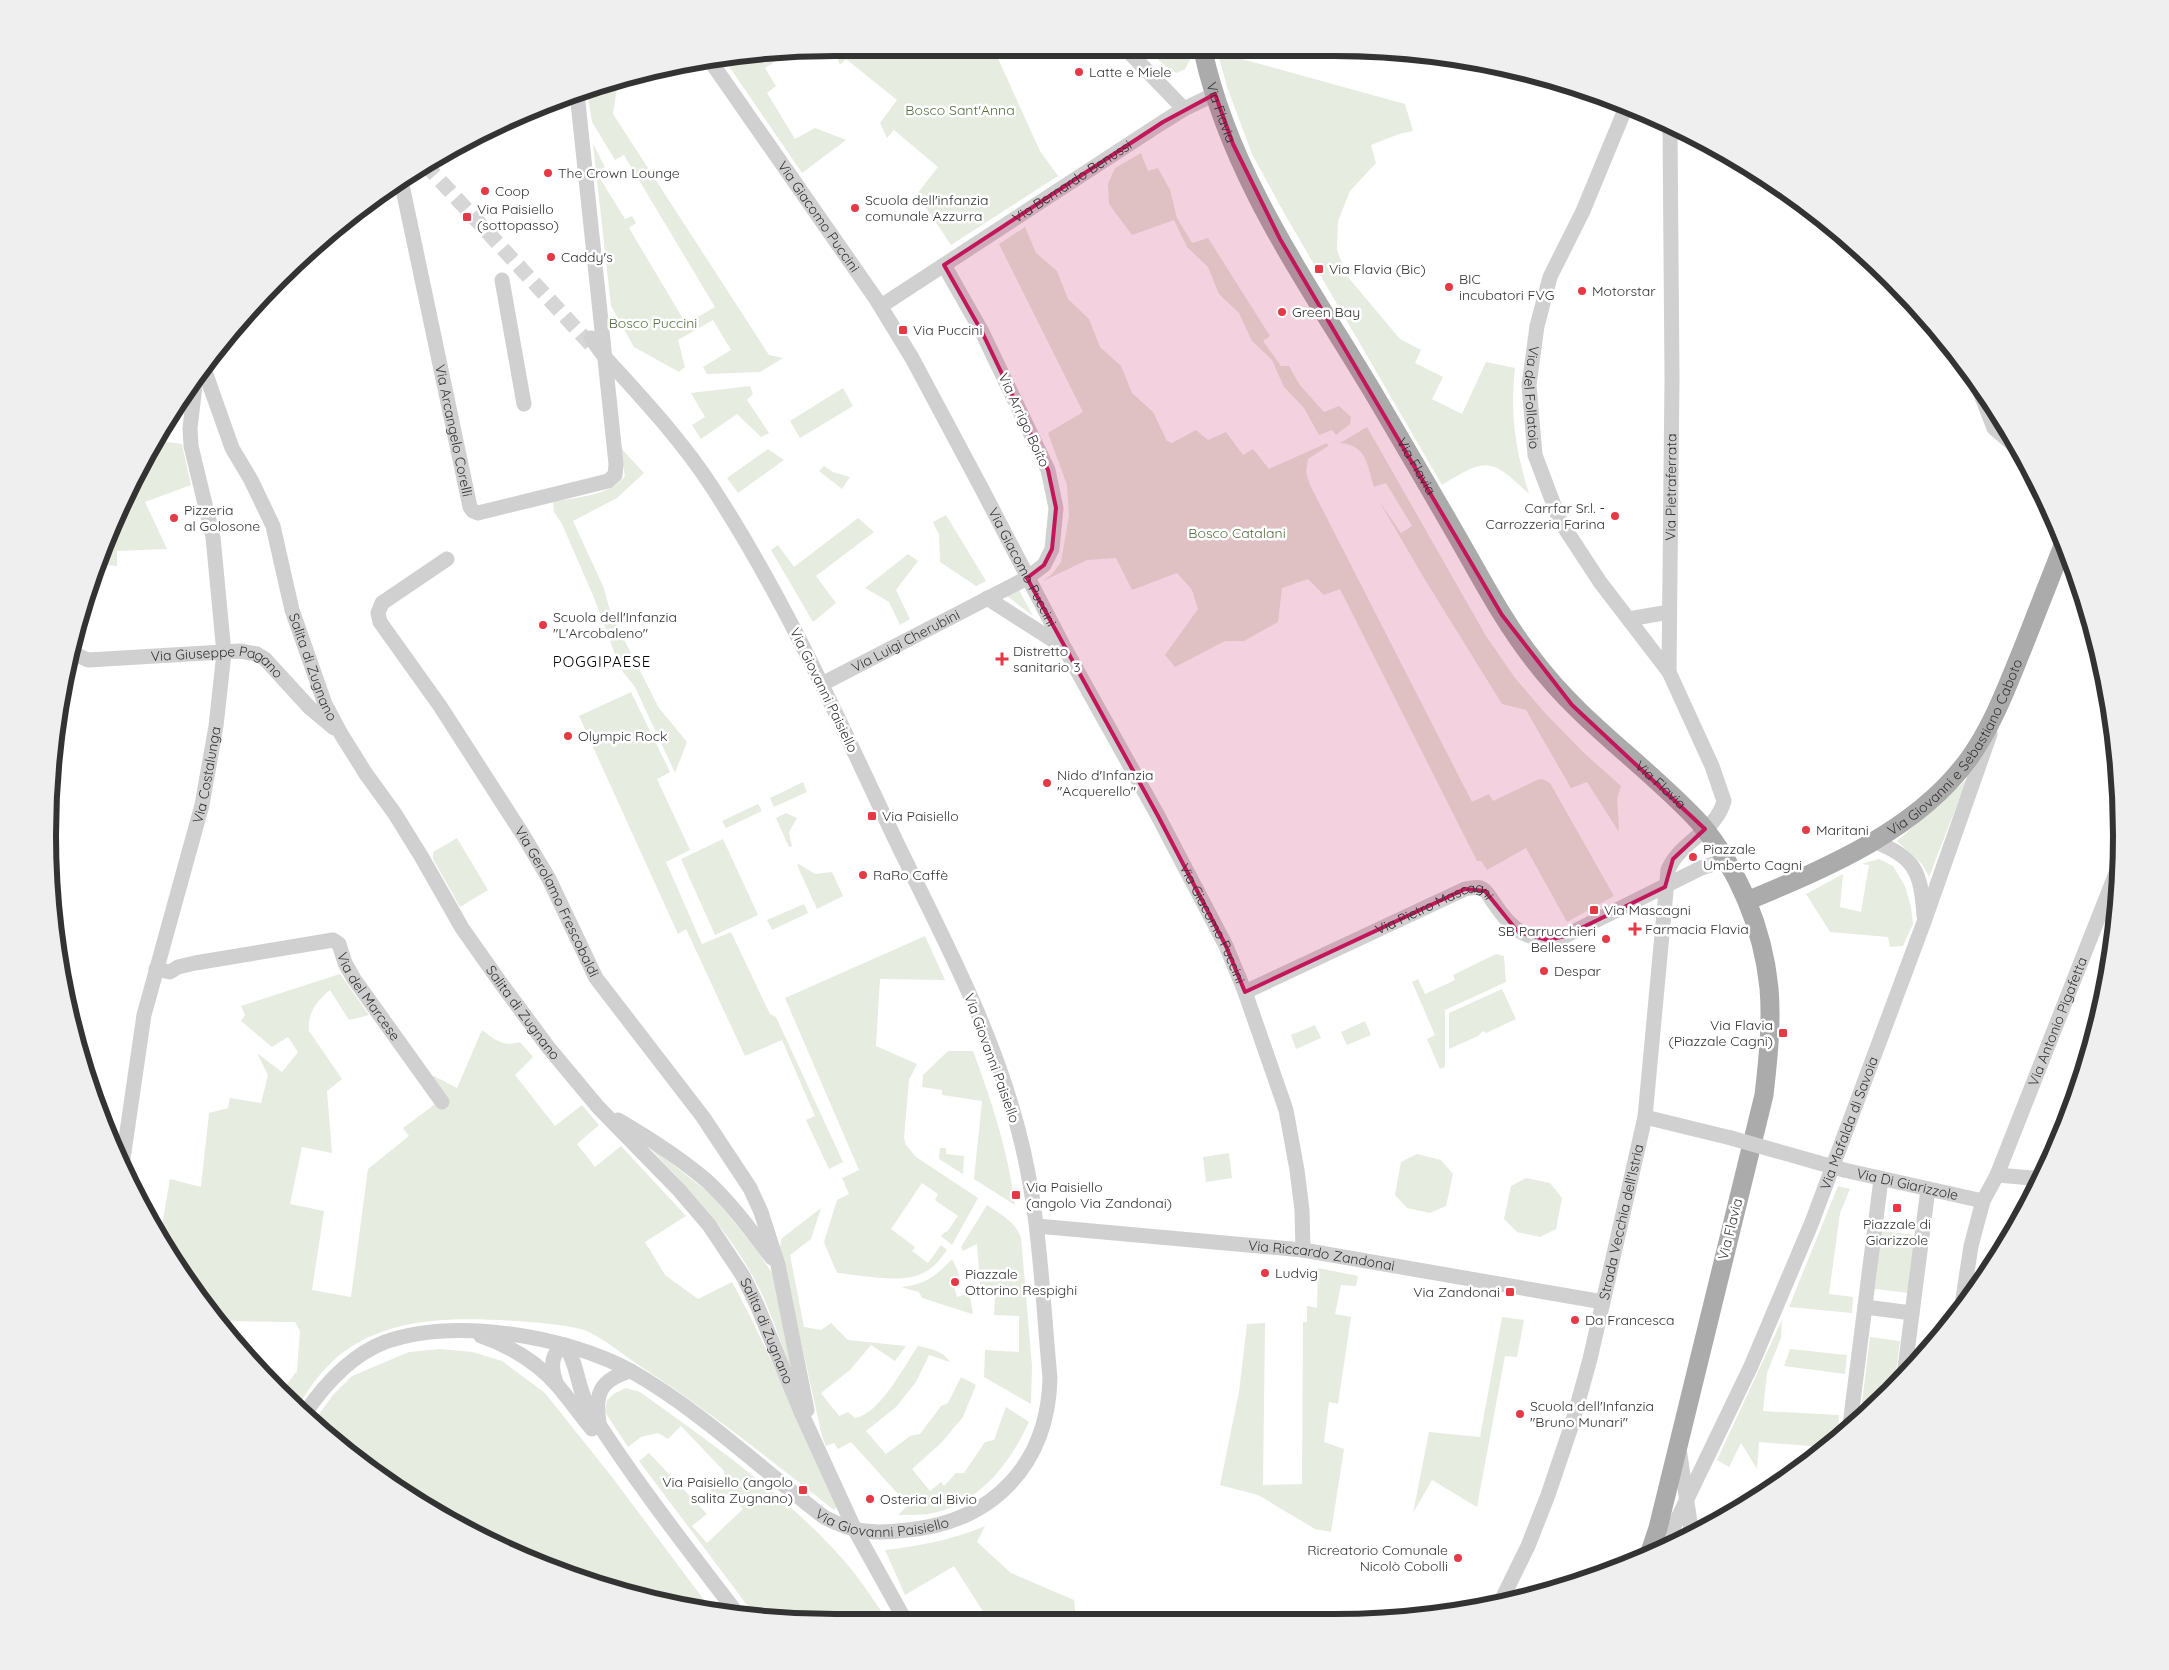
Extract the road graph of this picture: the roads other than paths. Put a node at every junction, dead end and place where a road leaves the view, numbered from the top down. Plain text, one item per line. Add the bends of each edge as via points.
1 (1133, 56) edge
2 (1204, 56) edge
3 (715, 66) edge
4 (1214, 94) junction
5 (578, 101) edge
6 (1184, 108) junction
7 (1624, 113) edge
8 (1670, 133) edge
9 (402, 187) edge
10 (944, 265) junction
11 (502, 280) dead end
12 (881, 306) junction
13 (596, 346) junction
14 (206, 376) edge
15 (194, 392) edge
16 (524, 404) dead end
17 (1986, 410) edge
18 (2001, 434) edge
19 (2060, 554) edge
20 (447, 559) dead end
21 (1027, 578) junction
22 (987, 598) junction
23 (1669, 612) junction
24 (1629, 620) junction
25 (1064, 647) junction
26 (224, 653) junction
27 (78, 655) edge
28 (1669, 672) junction
29 (822, 684) junction
30 (2008, 685) junction
31 (341, 734) junction
32 (1705, 830) junction
33 (1872, 842) junction
34 (1726, 860) junction
35 (2111, 886) edge
36 (1666, 887) junction
37 (1747, 900) junction
38 (1924, 922) junction
39 (156, 969) junction
40 (1245, 992) junction
41 (442, 1102) dead end
42 (598, 1107) junction
43 (1645, 1117) junction
44 (124, 1151) edge
45 (1997, 1175) junction
46 (2033, 1178) edge
47 (1881, 1179) junction
48 (1928, 1189) junction
49 (1983, 1201) junction
50 (1036, 1226) junction
51 (1303, 1250) junction
52 (778, 1265) junction
53 (1966, 1290) edge
54 (1603, 1302) junction
55 (1865, 1308) junction
56 (1912, 1313) junction
57 (466, 1331) junction
58 (565, 1345) junction
59 (1906, 1363) edge
60 (631, 1372) junction
61 (557, 1385) junction
62 (308, 1408) edge
63 (1851, 1416) edge
64 (600, 1427) junction
65 (810, 1431) junction
66 (1678, 1440) junction
67 (622, 1461) junction
68 (1687, 1502) junction
69 (1691, 1526) edge
70 (855, 1530) junction
71 (1670, 1537) edge
72 (1653, 1544) edge
73 (1505, 1594) edge
74 (732, 1607) edge
75 (902, 1614) edge

1 - 6 street
2 - 4 main road, Via Flavia
3 - 12 street, Via Giacomo Puccini
4 - 6 street, Via Bernardo Benussi
4 - 32 main road, Via Flavia via 1232,144 1280,239 1502,615 1532,659 1572,705 1673,796
5 - 13 street, Via Arcangelo Corelli
6 - 10 street, Via Bernardo Benussi
7 - 24 street, Via del Follatoio via 1583,211 1550,277 1537,326 1529,386 1534,455 1560,521
8 - 23 street, Via Pietraferrata
9 - 13 street, Via Arcangelo Corelli via 473,512 592,486 616,475 609,406
10 - 12 street, Via Bernardo Benussi
10 - 21 street, Via Arrigo Boito via 999,367 1048,470 1056,508 1052,549 1044,565
11 - 16 street
12 - 21 street, Via Giacomo Puccini via 960,447
13 - 29 street, Via Giovanni Paisiello via 686,450 711,485 779,599
14 - 31 street, Salita di Zugnano via 232,448 273,526 292,610 325,704
15 - 26 street, Via Costalunga via 191,446 213,536
17 - 18 street via 1994,428
19 - 30 main road, Via Giovanni e Sebastiano Caboto
20 - 52 street, Via Gerolamo Frescobaldi via 382,603 378,613 380,622 435,698 523,835 549,879 596,978 736,1163 761,1212
21 - 22 street, Via Luigi Cherubini
21 - 25 street, Via Giacomo Puccini
22 - 25 street
22 - 29 street, Via Luigi Cherubini
23 - 24 street
23 - 28 street, Via Pietraferrata
24 - 28 street, Via del Follatoio
25 - 40 street, Via Giacomo Puccini via 1162,824 1226,946
26 - 27 street, Via Giuseppe Pagano via 88,660
26 - 31 street, Via Giuseppe Pagano via 240,651 265,659 309,707
26 - 39 street, Via Costalunga via 216,726 202,804
28 - 32 street, Via Pietraferrata via 1712,766 1724,801 1721,812
29 - 50 street, Via Giovanni Paisiello via 994,1054 1026,1159
30 - 33 main road, Via Giovanni e Sebastiano Caboto via 1968,760 1943,789
30 - 38 street, Via Mafalda di Savoia
31 - 42 street, Salita di Zugnano via 411,839 462,928 548,1047
32 - 34 main road
32 - 36 street via 1673,859
33 - 37 main road, Via Giovanni e Sebastiano Caboto
33 - 38 street via 1903,854 1916,871 1922,888
34 - 36 street via 1701,868
34 - 37 main road
35 - 45 street, Via Antonio Pigafetta
36 - 40 street, Via Pietro Mascagni via 1565,936 1548,940 1518,932 1504,919 1485,891 1466,889
36 - 43 street, Strada Vecchia dell'Istria
37 - 66 main road, Via Flavia via 1769,989 1764,1095
38 - 68 street, Via Mafalda di Savoia via 1812,1222
39 - 41 street, Via del Marcese via 170,972 195,963 333,940 340,944 345,963 359,986
39 - 44 street, Via Costalunga via 144,1015
40 - 51 street, Via Giacomo Puccini via 1286,1110 1302,1210
42 - 52 street, Via Gerolamo Frescobaldi via 651,1139 707,1181 733,1207
42 - 65 street, Salita di Zugnano via 679,1190 724,1247 757,1305
43 - 47 street, Via Di Giarizzole, bridge
43 - 54 street, Strada Vecchia dell'Istria
45 - 46 street
45 - 49 street
47 - 48 street, Via Di Giarizzole
47 - 55 street
48 - 49 street, Via Di Giarizzole
48 - 56 street
49 - 53 street via 1971,1246
50 - 51 street, Via Riccardo Zandonai
50 - 70 street, Via Giovanni Paisiello via 1050,1398 1046,1421 1030,1458 998,1496 966,1516 923,1529 868,1533
51 - 54 street, Via Riccardo Zandonai
52 - 65 street, Via Gerolamo Frescobaldi
54 - 73 street, Strada Vecchia dell'Istria via 1580,1396 1548,1495
55 - 56 street
55 - 63 street
56 - 59 street
57 - 58 street, Via Giovanni Paisiello via 515,1334
57 - 61 street via 520,1355
57 - 62 street, Via Giovanni Paisiello via 417,1333 384,1342 337,1373
58 - 60 street, Via Giovanni Paisiello
58 - 61 street via 555,1353 552,1363
58 - 64 street via 572,1356 580,1390
60 - 64 street via 617,1375 599,1392 596,1407
60 - 70 street, Via Giovanni Paisiello via 718,1432 824,1516
61 - 67 street via 590,1428
64 - 67 street
65 - 70 street, Salita di Zugnano
66 - 68 street
66 - 72 main road, Via Flavia
67 - 74 street
68 - 69 street
68 - 71 street, Via Mafalda di Savoia
70 - 75 street, Salita di Zugnano

